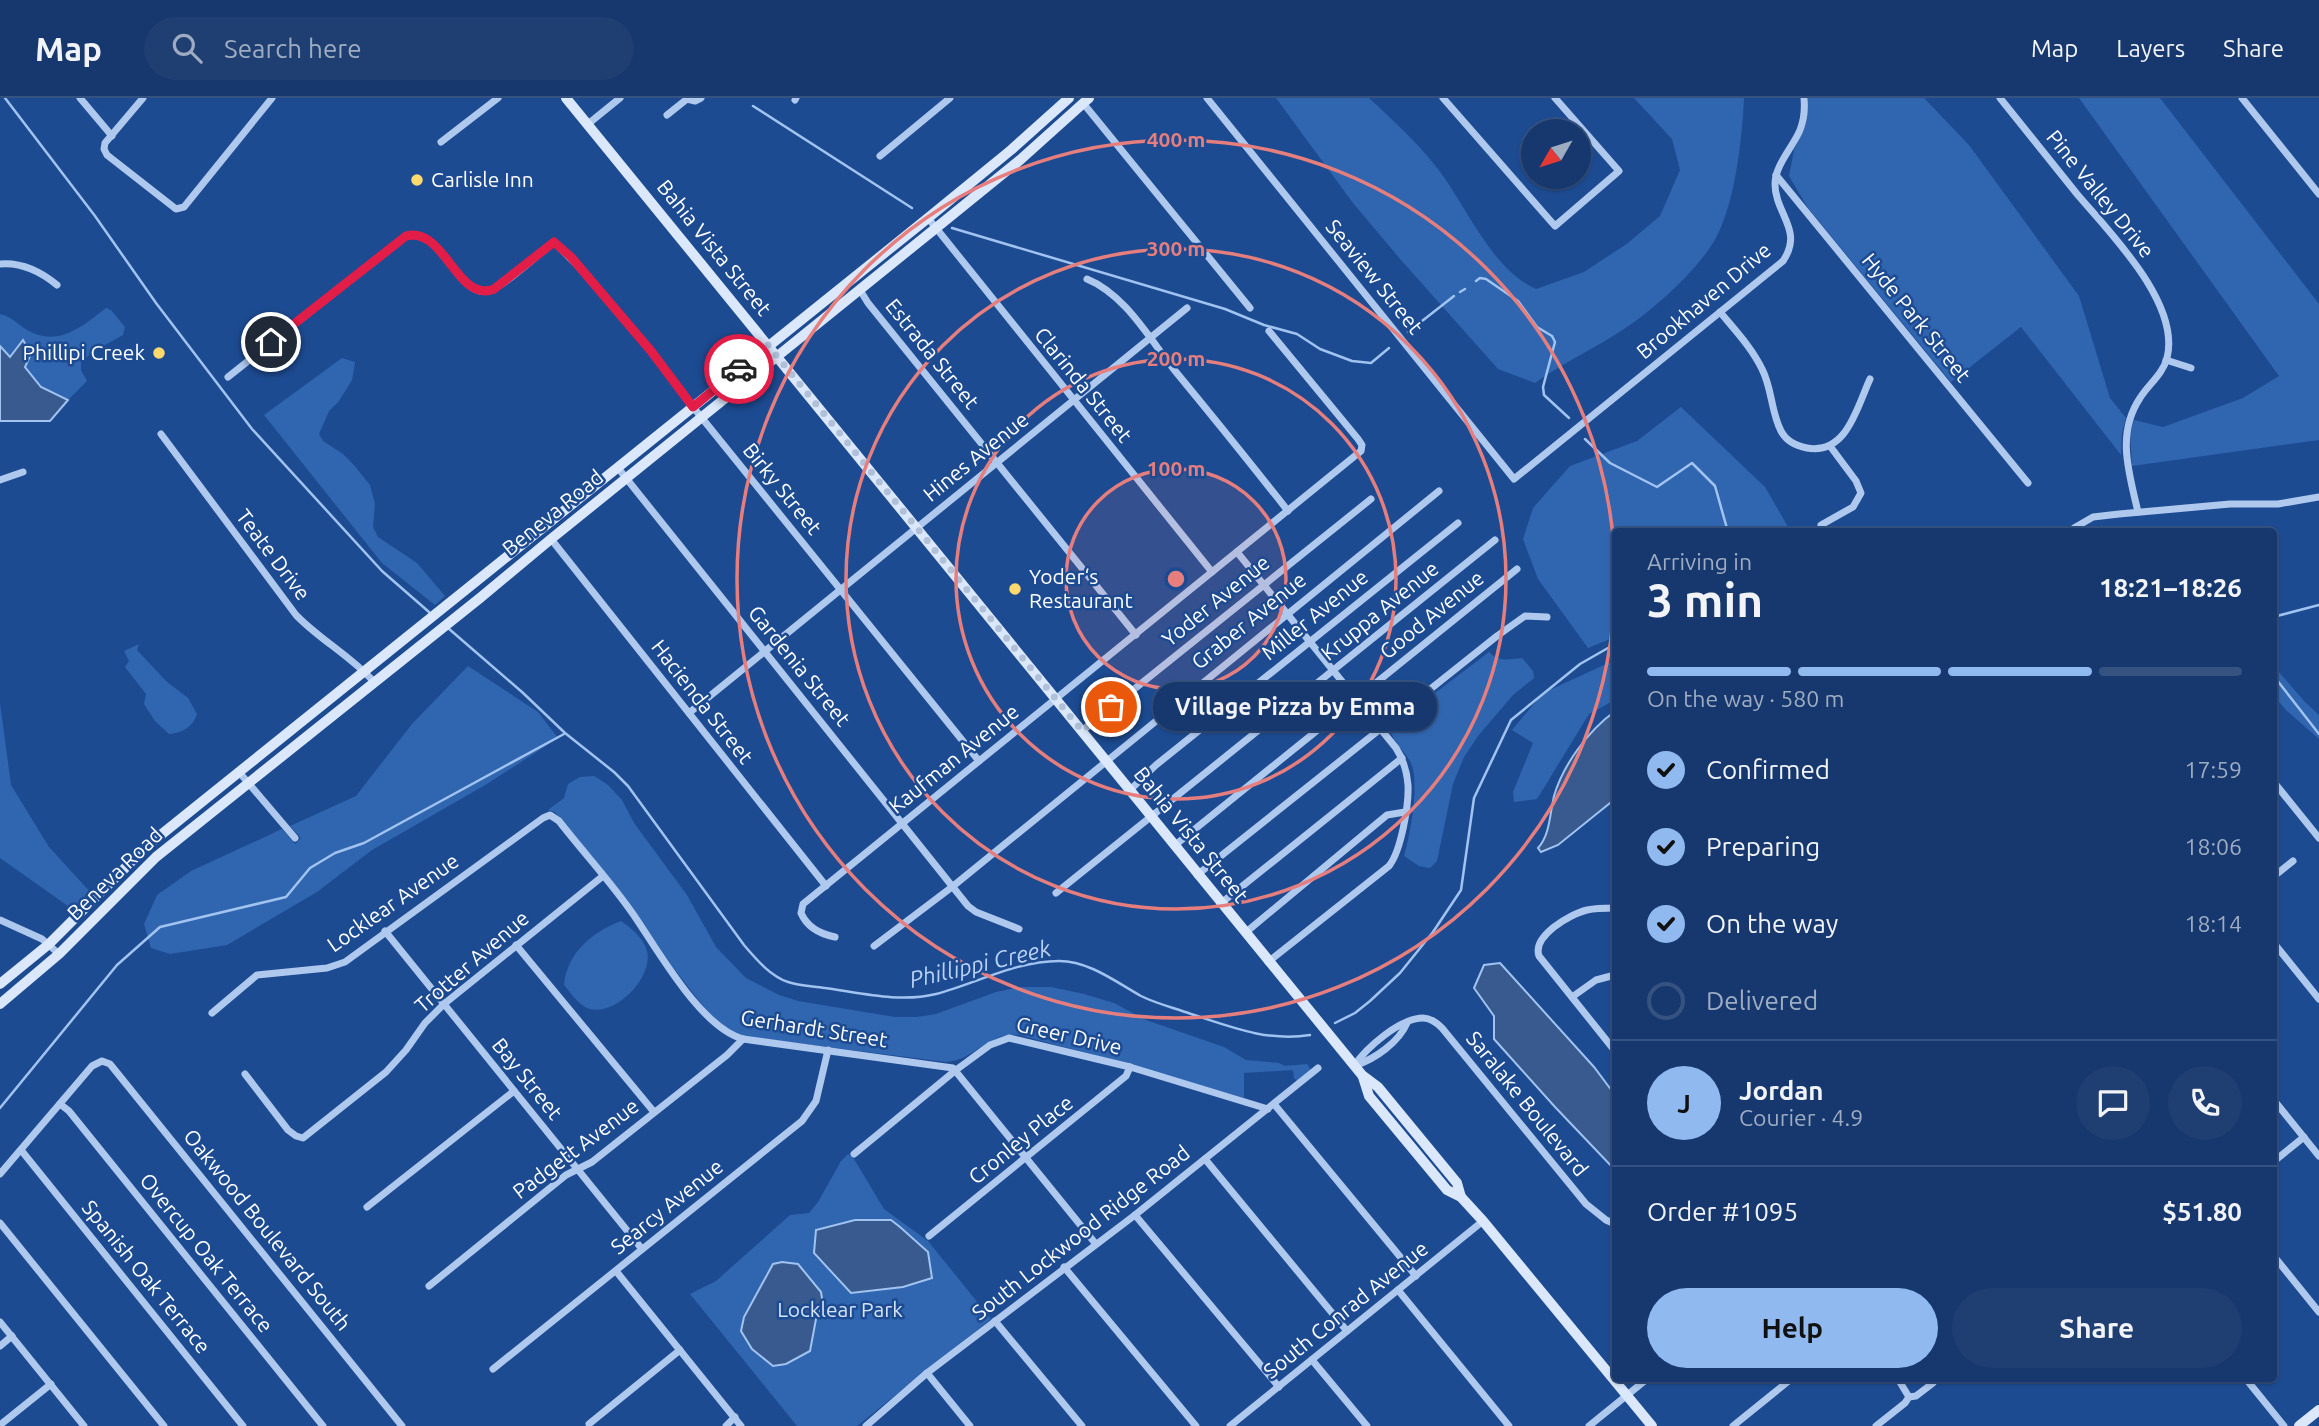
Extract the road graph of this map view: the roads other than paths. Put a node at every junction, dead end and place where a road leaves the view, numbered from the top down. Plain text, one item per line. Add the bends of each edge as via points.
1 (80, 98) edge
2 (143, 98) edge
3 (272, 98) edge
4 (498, 98) edge
5 (566, 98) edge
6 (620, 98) edge
7 (701, 98) edge
8 (950, 98) edge
9 (1069, 98) edge
10 (1207, 98) edge
11 (1443, 98) edge
12 (1555, 98) edge
13 (1804, 98) edge
14 (2000, 98) edge
15 (2242, 98) edge
16 (686, 99) edge
17 (1084, 100) edge
18 (667, 115) dead end
19 (588, 124) junction
20 (112, 136) junction
21 (441, 142) dead end
22 (880, 156) dead end
23 (1776, 175) junction
24 (2319, 194) edge
25 (928, 218) junction
26 (936, 228) junction
27 (0, 264) edge
28 (1087, 279) dead end
29 (57, 285) dead end
30 (860, 290) junction
31 (1187, 308) dead end
32 (1250, 308) dead end
33 (1720, 312) junction
34 (1269, 331) dead end
35 (1151, 339) junction
36 (768, 345) junction
37 (777, 356) junction
38 (2166, 360) junction
39 (2191, 368) dead end
40 (228, 377) dead end
41 (1870, 379) dead end
42 (1073, 401) junction
43 (693, 407) junction
44 (701, 417) junction
45 (161, 434) dead end
46 (1830, 446) junction
47 (997, 462) junction
48 (618, 468) junction
49 (23, 472) dead end
50 (626, 478) junction
51 (1514, 479) joint
52 (0, 480) edge
53 (2028, 484) dead end
54 (1439, 491) dead end
55 (2319, 497) edge
56 (1371, 499) dead end
57 (1288, 511) junction
58 (2138, 512) junction
59 (1458, 523) dead end
60 (917, 527) junction
61 (1822, 528) edge
62 (2074, 528) dead end
63 (551, 539) junction
64 (1496, 540) dead end
65 (1237, 552) junction
66 (1517, 569) dead end
67 (1212, 572) junction
68 (1264, 584) junction
69 (840, 590) junction
70 (1287, 612) junction
71 (1547, 617) dead end
72 (1136, 635) junction
73 (1311, 641) junction
74 (765, 651) junction
75 (1334, 670) junction
76 (365, 671) junction
77 (374, 682) junction
78 (1056, 698) junction
79 (1357, 698) junction
80 (689, 713) junction
81 (1381, 727) junction
82 (1082, 731) junction
83 (1402, 758) junction
84 (1105, 760) junction
85 (979, 761) junction
86 (239, 772) junction
87 (248, 784) junction
88 (2277, 786) edge
89 (1130, 790) junction
90 (1405, 812) junction
91 (550, 815) joint
92 (1151, 817) junction
93 (904, 823) junction
94 (295, 838) dead end
95 (2319, 838) edge
96 (1174, 846) junction
97 (2293, 860) dead end
98 (2277, 874) edge
99 (1197, 875) junction
100 (603, 876) junction
101 (826, 886) junction
102 (952, 887) junction
103 (1056, 893) dead end
104 (1220, 904) junction
105 (1612, 908) edge
106 (0, 920) edge
107 (1019, 929) dead end
108 (385, 931) junction
109 (1245, 933) junction
110 (835, 937) dead end
111 (48, 944) junction
112 (516, 945) junction
113 (874, 946) dead end
114 (2277, 947) edge
115 (59, 954) junction
116 (1268, 962) junction
117 (1612, 976) edge
118 (0, 984) edge
119 (1572, 997) junction
120 (2319, 999) edge
121 (0, 1004) edge
122 (444, 1004) junction
123 (212, 1013) dead end
124 (743, 1039) junction
125 (1612, 1047) edge
126 (828, 1050) junction
127 (1354, 1066) junction
128 (1130, 1067) junction
129 (1318, 1068) dead end
130 (956, 1070) junction
131 (245, 1074) dead end
132 (514, 1091) junction
133 (60, 1104) junction
134 (2277, 1104) edge
135 (1271, 1106) junction
136 (654, 1112) junction
137 (2304, 1137) junction
138 (21, 1150) junction
139 (854, 1154) dead end
140 (2319, 1156) edge
141 (1027, 1158) junction
142 (1205, 1159) junction
143 (2277, 1159) edge
144 (578, 1169) junction
145 (0, 1174) edge
146 (368, 1207) dead end
147 (1135, 1215) junction
148 (1483, 1221) junction
149 (0, 1223) edge
150 (1612, 1223) edge
151 (929, 1236) dead end
152 (1096, 1243) junction
153 (642, 1250) junction
154 (2277, 1260) edge
155 (1064, 1267) junction
156 (616, 1271) junction
157 (1416, 1276) junction
158 (429, 1286) dead end
159 (1398, 1290) junction
160 (2319, 1312) edge
161 (996, 1321) junction
162 (0, 1322) edge
163 (1348, 1331) junction
164 (12, 1336) junction
165 (0, 1346) edge
166 (680, 1350) junction
167 (1312, 1360) junction
168 (493, 1369) dead end
169 (927, 1373) junction
170 (1612, 1377) edge
171 (1616, 1382) edge
172 (1643, 1382) edge
173 (1787, 1382) edge
174 (1900, 1382) edge
175 (2248, 1382) edge
176 (51, 1384) junction
177 (1933, 1384) dead end
178 (1279, 1387) junction
179 (1627, 1395) junction
180 (1909, 1397) junction
181 (2319, 1410) edge
182 (735, 1418) junction
183 (589, 1424) dead end
184 (0, 1425) edge
185 (84, 1426) edge
186 (164, 1426) edge
187 (243, 1426) edge
188 (323, 1426) edge
189 (402, 1426) edge
190 (726, 1426) edge
191 (741, 1426) edge
192 (866, 1426) edge
193 (971, 1426) edge
194 (1082, 1426) edge
195 (1196, 1426) edge
196 (1230, 1426) edge
197 (1367, 1426) edge
198 (1509, 1426) edge
199 (1589, 1426) edge
200 (1652, 1426) edge
201 (1733, 1426) edge
202 (1876, 1426) edge
203 (2284, 1426) edge
204 (2299, 1426) edge

1 - 20 street
2 - 20 street
3 - 20 street via 180,209 107,155 104,145
4 - 21 street
5 - 19 main road, Bahia Vista Street
6 - 19 street
7 - 16 street
8 - 22 street
9 - 25 main road, Beneva Road
10 - 51 street, Seaview Street
11 - 12 street via 1556,226 1619,171
13 - 23 street via 1800,131
14 - 38 street, Pine Valley Drive via 2137,265 2163,317
15 - 24 street
16 - 18 street
17 - 26 main road, Beneva Road via 1020,160
17 - 32 street
19 - 36 main road, Bahia Vista Street
23 - 33 street, Brookhaven Drive via 1777,195 1791,235 1789,250 1779,265
23 - 53 street, Hyde Park Street
25 - 26 street, Clarinda Street
25 - 36 main road, Beneva Road
26 - 30 main road, Beneva Road
26 - 42 street, Clarinda Street
27 - 29 street via 41,272
28 - 35 street via 1114,296
30 - 37 main road, Beneva Road
30 - 47 street, Estrada Street
31 - 35 street, Hines Avenue
33 - 46 street via 1760,365 1784,437 1804,448
33 - 51 street, Brookhaven Drive
34 - 57 street, Kaufman Avenue via 1362,448
35 - 42 street, Hines Avenue
35 - 57 street
36 - 37 main road, Bahia Vista Street
36 - 43 main road, Beneva Road
37 - 44 main road, Beneva Road
37 - 60 main road, Bahia Vista Street
38 - 39 street
38 - 58 street via 2137,402 2126,434 2125,453
40 - 43 street, Birky Street via 406,236 429,240 482,292 494,289 554,242 579,265
41 - 46 street via 1847,429
42 - 47 street, Hines Avenue
42 - 67 street, Clarinda Street
43 - 44 street, Birky Street
43 - 48 main road, Beneva Road
44 - 50 main road, Beneva Road
44 - 69 street, Birky Street
45 - 76 street, Teate Drive via 296,615
46 - 61 street via 1861,493 1853,507
47 - 60 street, Hines Avenue
47 - 72 street, Estrada Street
48 - 50 street, Gardenia Street
48 - 76 main road, Beneva Road
49 - 52 street
50 - 63 main road, Beneva Road
50 - 74 street, Gardenia Street
54 - 70 street, Graber Avenue
55 - 58 street via 2278,504
56 - 68 street, Yoder Avenue
57 - 65 street, Kaufman Avenue
58 - 62 street via 2093,517
59 - 73 street, Miller Avenue
60 - 69 street, Hines Avenue
60 - 78 main road, Bahia Vista Street
63 - 77 main road, Beneva Road
63 - 80 street, Hacienda Street
64 - 75 street, Kruppa Avenue
65 - 67 street, Kaufman Avenue
65 - 68 street
66 - 79 street, Good Avenue
67 - 72 street, Kaufman Avenue
68 - 70 street
68 - 82 street, Yoder Avenue
69 - 74 street, Hines Avenue
69 - 85 street, Birky Street
70 - 73 street
70 - 84 street, Graber Avenue
71 - 81 street via 1525,616
72 - 78 street, Kaufman Avenue
73 - 75 street
73 - 89 street, Miller Avenue
74 - 80 street, Hines Avenue
74 - 93 street, Gardenia Street
75 - 79 street
75 - 92 street, Kruppa Avenue
76 - 77 street, Teate Drive
76 - 86 main road, Beneva Road
77 - 87 main road, Beneva Road
78 - 82 main road, Bahia Vista Street
78 - 85 street, Kaufman Avenue
79 - 81 street
79 - 96 street, Good Avenue
80 - 101 street, Hacienda Street
81 - 83 street
81 - 99 street
82 - 84 main road, Bahia Vista Street
83 - 90 street via 1408,785
83 - 104 street
84 - 89 main road, Bahia Vista Street
84 - 102 street, Graber Avenue
85 - 93 street, Kaufman Avenue
86 - 87 street
86 - 111 main road, Beneva Road via 147,846
87 - 94 street
87 - 115 main road, Beneva Road via 156,857
88 - 95 street
89 - 92 main road, Bahia Vista Street
90 - 109 street via 1387,816
90 - 116 street via 1398,851 1384,871
91 - 100 street, Gerhardt Street
91 - 108 street, Locklear Avenue
92 - 96 main road, Bahia Vista Street
92 - 103 street, Kruppa Avenue
93 - 101 street, Kaufman Avenue
93 - 102 street, Gardenia Street
96 - 99 main road, Bahia Vista Street
97 - 98 street
99 - 104 main road, Bahia Vista Street
100 - 112 street, Trotter Avenue
100 - 124 street, Gerhardt Street via 709,1019 724,1032
101 - 110 street, Kaufman Avenue via 803,904 801,913 816,930
102 - 107 street via 976,912
102 - 113 street, Graber Avenue
104 - 109 main road, Bahia Vista Street
105 - 119 street via 1576,914 1543,938 1537,949
106 - 111 street
108 - 122 street, Bay Street
108 - 123 street, Locklear Avenue via 340,964 257,975
109 - 116 main road, Bahia Vista Street
111 - 115 street
111 - 118 main road, Beneva Road
112 - 122 street, Trotter Avenue
112 - 136 street
114 - 120 street
115 - 121 main road, Beneva Road
116 - 127 main road, Bahia Vista Street
117 - 119 street via 1596,980
119 - 125 street
122 - 131 street, Trotter Avenue via 386,1072 300,1138
122 - 132 street, Bay Street
124 - 126 street, Gerhardt Street
124 - 136 street, Padgett Avenue
126 - 130 street, Gerhardt Street
126 - 153 street, Searcy Avenue via 818,1096 806,1117
127 - 148 main road, Bahia Vista Street via 1378,1087
127 - 150 street, Saralake Boulevard via 1395,1028 1426,1018 1443,1028 1586,1204
128 - 130 street, Greer Drive via 1009,1038 990,1045
128 - 135 street, Greer Drive
128 - 141 street, Cronley Place via 1126,1076
129 - 135 street, South Lockwood Ridge Road
130 - 139 street, Greer Drive
130 - 141 street
132 - 144 street, Bay Street
132 - 146 street
133 - 138 street
133 - 188 street, Overcup Oak Terrace
133 - 189 street, Oakwood Boulevard South via 92,1066 102,1061 113,1067
134 - 137 street
135 - 142 street, South Lockwood Ridge Road
135 - 157 street
136 - 144 street, Padgett Avenue via 593,1163
137 - 140 street
137 - 143 street
138 - 145 street
138 - 187 street, Spanish Oak Terrace
141 - 151 street, Cronley Place
141 - 152 street
142 - 147 street, South Lockwood Ridge Road
142 - 163 street
144 - 153 street, Bay Street
144 - 158 street, Padgett Avenue
147 - 152 street, South Lockwood Ridge Road
147 - 178 street
148 - 157 street, South Conrad Avenue
148 - 170 main road, Bahia Vista Street
149 - 186 street
152 - 155 street, South Lockwood Ridge Road
153 - 156 street, Searcy Avenue
154 - 160 street
155 - 161 street, South Lockwood Ridge Road
155 - 195 street
156 - 166 street
156 - 168 street, Searcy Avenue
157 - 159 street, South Conrad Avenue
159 - 163 street, South Conrad Avenue
159 - 198 street
161 - 169 street, South Lockwood Ridge Road
161 - 194 street
162 - 164 street
163 - 167 street, South Conrad Avenue
164 - 165 street
164 - 176 street
166 - 182 street
166 - 183 street
167 - 178 street, South Conrad Avenue
167 - 197 street
169 - 192 street, South Lockwood Ridge Road
169 - 193 street
171 - 179 main road, Bahia Vista Street
172 - 179 street
173 - 201 street
174 - 180 street
175 - 203 street
176 - 184 street
176 - 185 street
177 - 180 street
178 - 196 street, South Conrad Avenue
179 - 199 street
179 - 200 main road, Bahia Vista Street
180 - 202 street
181 - 204 main road
182 - 190 street
182 - 191 street

